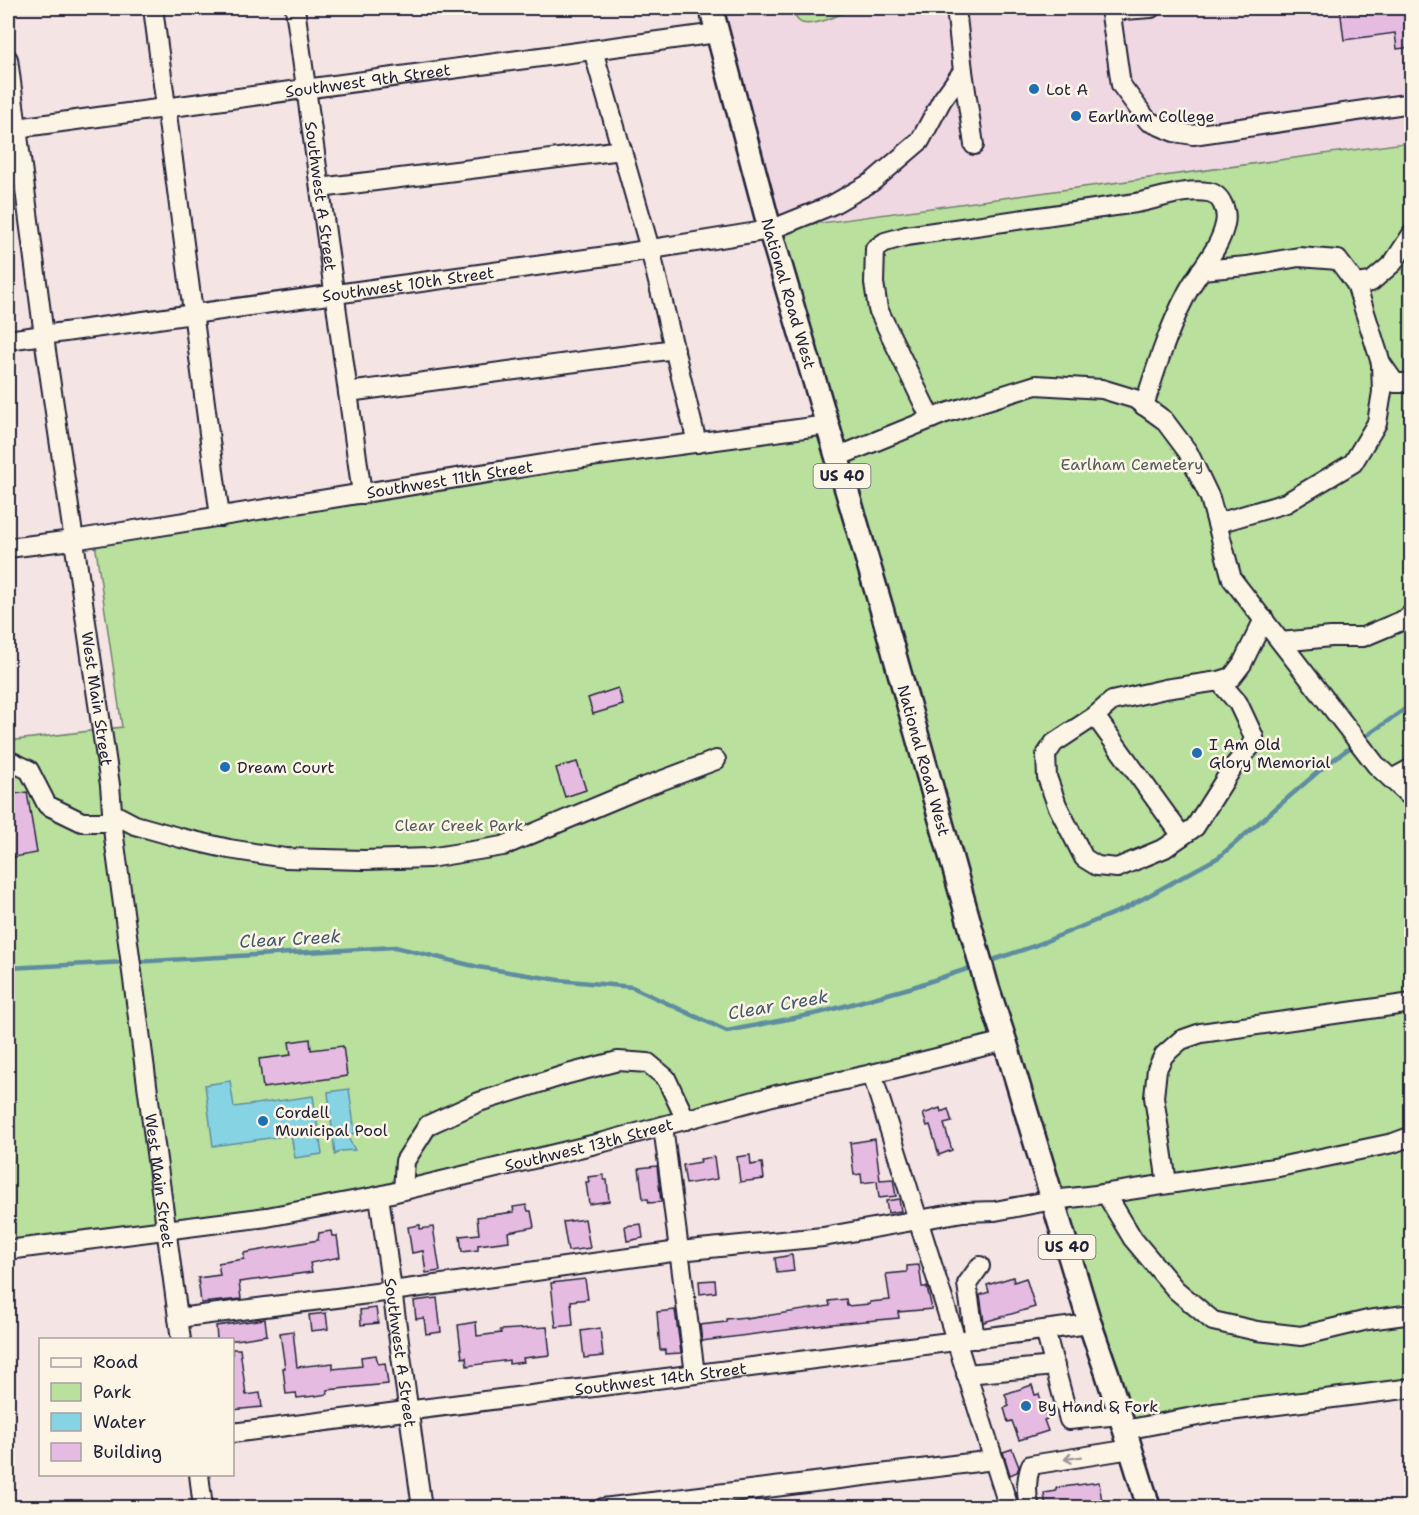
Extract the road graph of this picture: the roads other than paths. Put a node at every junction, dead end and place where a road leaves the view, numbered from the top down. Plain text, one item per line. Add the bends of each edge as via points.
1 (153, 8) edge
2 (295, 8) edge
3 (711, 8) edge
4 (956, 8) edge
5 (1151, 8) edge
6 (1110, 9) edge
7 (717, 33) junction
8 (593, 50) junction
9 (8, 59) edge
10 (963, 71) junction
11 (307, 90) junction
12 (1412, 103) edge
13 (166, 109) junction
14 (17, 128) junction
15 (974, 145) dead end
16 (622, 150) junction
17 (320, 188) junction
18 (770, 230) junction
19 (1412, 234) edge
20 (650, 249) junction
21 (1202, 270) junction
22 (1356, 284) junction
23 (334, 293) junction
24 (194, 313) junction
25 (44, 335) junction
26 (8, 340) edge
27 (675, 349) junction
28 (1381, 363) junction
29 (1412, 383) edge
30 (348, 392) junction
31 (1144, 406) junction
32 (931, 419) junction
33 (827, 425) junction
34 (697, 442) junction
35 (837, 457) junction
36 (362, 494) junction
37 (220, 516) junction
38 (1218, 523) junction
39 (72, 540) junction
40 (8, 548) edge
41 (1412, 613) edge
42 (1264, 620) junction
43 (1281, 642) junction
44 (1219, 681) junction
45 (1095, 716) junction
46 (8, 760) edge
47 (716, 760) dead end
48 (1412, 768) edge
49 (1392, 779) junction
50 (1412, 798) edge
51 (113, 818) junction
52 (1182, 836) junction
53 (1412, 1003) edge
54 (1005, 1041) junction
55 (872, 1074) junction
56 (686, 1120) junction
57 (663, 1126) junction
58 (1412, 1136) edge
59 (1167, 1184) junction
60 (403, 1190) junction
61 (1106, 1194) junction
62 (379, 1196) junction
63 (1053, 1200) junction
64 (918, 1220) junction
65 (167, 1231) junction
66 (8, 1251) edge
67 (679, 1251) junction
68 (980, 1266) dead end
69 (393, 1291) junction
70 (1412, 1314) edge
71 (178, 1318) junction
72 (1090, 1324) junction
73 (1045, 1330) junction
74 (181, 1338) edge
75 (975, 1339) junction
76 (956, 1341) junction
77 (1055, 1366) junction
78 (695, 1374) junction
79 (966, 1374) junction
80 (1412, 1388) edge
81 (409, 1411) junction
82 (1125, 1431) junction
83 (234, 1433) edge
84 (994, 1460) junction
85 (199, 1476) edge
86 (203, 1508) edge
87 (422, 1508) edge
88 (603, 1508) edge
89 (1009, 1508) edge
90 (1030, 1508) edge
91 (1149, 1508) edge

1 - 13 street
2 - 11 street, Southwest A Street
3 - 7 main road, National Road West / US 40
4 - 10 street
5 - 6 street
6 - 12 street via 1121,85 1148,121 1174,132 1193,135
7 - 8 street, Southwest 9th Street
7 - 18 main road, National Road West / US 40
8 - 11 street, Southwest 9th Street
8 - 16 street
9 - 14 street, West Main Street
10 - 15 street
10 - 18 street, Southwest 10th Street via 920,141 872,182 832,205
11 - 13 street, Southwest 9th Street
11 - 17 street, Southwest A Street
13 - 14 street, Southwest 9th Street
13 - 24 street
14 - 25 street, West Main Street
16 - 17 street
16 - 20 street
17 - 23 street, Southwest A Street
18 - 20 street, Southwest 10th Street
18 - 33 main road, National Road West / US 40
19 - 22 street via 1393,263 1371,282
20 - 23 street, Southwest 10th Street
20 - 27 street
21 - 22 street via 1299,257 1338,260
21 - 31 street via 1169,330
21 - 32 street via 1226,223 1219,196 1209,192 885,242 874,249 878,309
22 - 28 street
23 - 24 street, Southwest 10th Street
23 - 30 street, Southwest A Street
24 - 25 street, Southwest 10th Street
24 - 37 street
25 - 26 street, Southwest 10th Street
25 - 39 street, West Main Street
27 - 30 street
27 - 34 street
28 - 29 street via 1395,383
28 - 38 street via 1377,423 1353,463 1286,503
30 - 36 street, Southwest A Street
31 - 32 street via 1135,399 1102,389 1036,385
31 - 38 street via 1164,420 1188,452
32 - 35 street
33 - 34 street, Southwest 11th Street
33 - 35 main road, National Road West / US 40
34 - 36 street, Southwest 11th Street
35 - 54 main road, National Road West / US 40
36 - 37 street, Southwest 11th Street
37 - 39 street, Southwest 11th Street
38 - 42 street via 1232,579
39 - 40 street, Southwest 11th Street
39 - 51 street, West Main Street
41 - 43 street via 1363,637
42 - 43 street
42 - 44 street via 1242,664 1232,677
43 - 49 street via 1376,765
44 - 45 street via 1132,695 1112,701
44 - 52 street via 1238,703 1254,737 1203,817
45 - 52 street
45 - 52 street via 1054,743 1046,755 1047,777 1057,805 1084,858 1097,866 1117,868 1165,848
46 - 51 street via 29,770 47,805 82,822
47 - 51 street via 503,846 429,858 285,858 181,838
48 - 49 street
49 - 50 street
51 - 65 street, West Main Street
53 - 59 street via 1201,1033 1181,1040 1164,1055 1157,1069 1154,1098
54 - 55 street, Southwest 13th Street
54 - 63 main road, National Road West / US 40
55 - 56 street, Southwest 13th Street
55 - 64 street
56 - 57 street, Southwest 13th Street
56 - 60 street via 666,1078 648,1063 618,1061 479,1102 428,1125 405,1161
57 - 60 street, Southwest 13th Street
57 - 67 street
58 - 59 street via 1274,1168
59 - 61 street
60 - 62 street, Southwest 13th Street
61 - 63 street
61 - 70 street via 1133,1239 1176,1290 1213,1321 1301,1336
62 - 65 street, Southwest 13th Street
62 - 69 street, Southwest A Street
63 - 64 street
63 - 72 main road, National Road West / US 40
64 - 67 street via 823,1237
64 - 76 street
65 - 66 street, Southwest 13th Street
65 - 71 street, West Main Street
67 - 69 street
67 - 78 street
68 - 75 street via 967,1284
69 - 71 street
69 - 81 street, Southwest A Street
71 - 74 street, West Main Street
72 - 73 street, Southwest 14th Street
72 - 82 main road, National Road West / US 40
73 - 75 street, Southwest 14th Street
73 - 77 street
75 - 76 street, Southwest 14th Street
76 - 78 street, Southwest 14th Street
76 - 79 street
77 - 79 street
77 - 82 street via 1070,1420
78 - 81 street, Southwest 14th Street
79 - 84 street
80 - 82 street via 1214,1413
81 - 83 street, Southwest 14th Street
81 - 87 street, Southwest A Street
82 -> 90 street via 1031,1465 1026,1479
82 - 91 main road, National Road West / US 40
84 - 88 street
84 - 89 street
85 - 86 street

